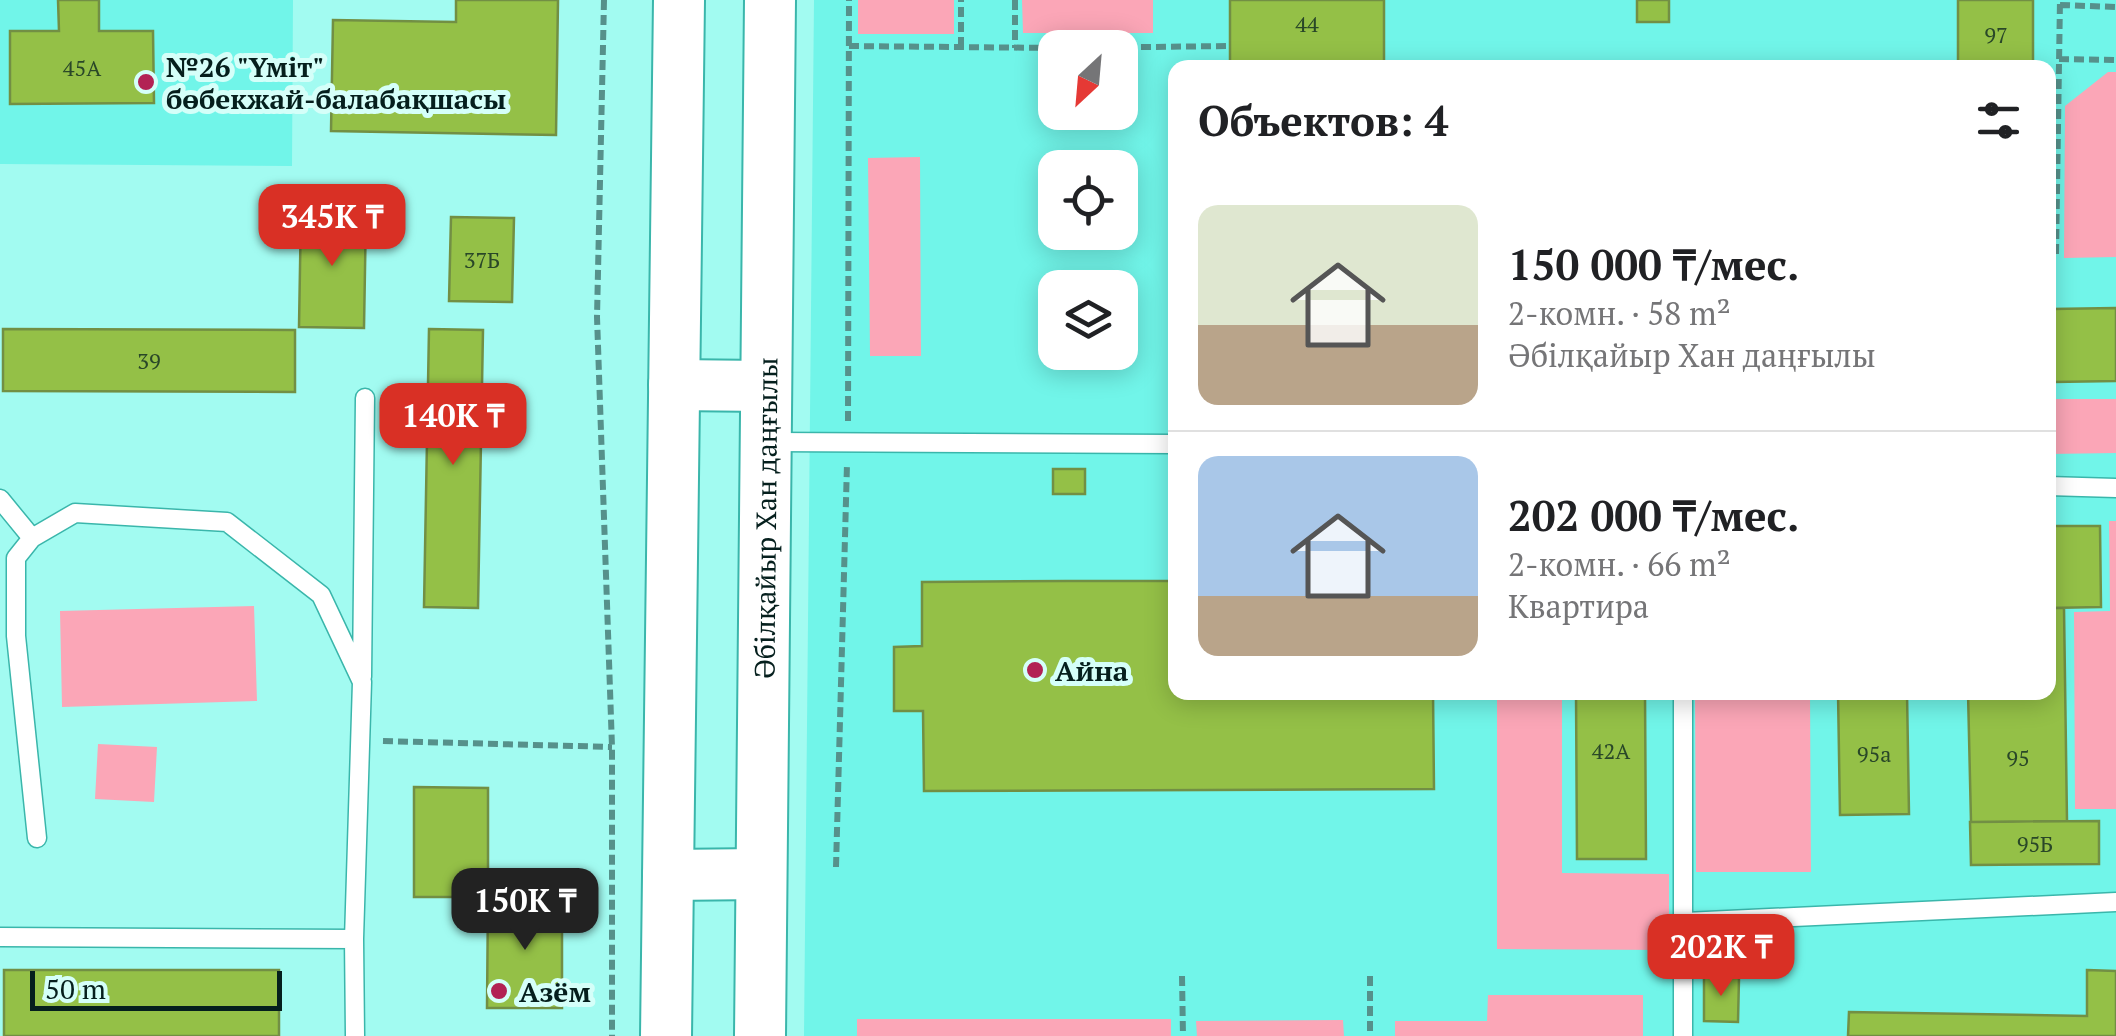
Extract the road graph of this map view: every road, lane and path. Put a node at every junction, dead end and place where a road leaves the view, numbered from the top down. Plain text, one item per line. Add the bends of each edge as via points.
1 (604, 0) edge
2 (679, 0) edge
3 (770, 0) edge
4 (962, 0) edge
5 (1015, 0) edge
6 (2060, 2) edge
7 (2116, 6) edge
8 (849, 46) dead end
9 (1230, 46) dead end
10 (961, 47) junction
11 (1138, 47) edge
12 (1015, 48) junction
13 (1038, 48) edge
14 (2059, 59) junction
15 (2116, 60) edge
16 (2056, 254) dead end
17 (674, 384) junction
18 (766, 386) junction
19 (365, 398) dead end
20 (765, 442) junction
21 (1168, 444) edge
22 (2056, 486) edge
23 (2116, 488) edge
24 (0, 499) edge
25 (32, 538) junction
26 (362, 682) junction
27 (1683, 700) edge
28 (360, 740) junction
29 (612, 747) junction
30 (37, 838) dead end
31 (760, 874) junction
32 (668, 875) junction
33 (2116, 902) edge
34 (1685, 922) junction
35 (0, 936) edge
36 (354, 939) junction
37 (1182, 976) dead end
38 (1370, 976) dead end
39 (355, 1036) edge
40 (612, 1036) edge
41 (666, 1036) edge
42 (760, 1036) edge
43 (1183, 1036) edge
44 (1370, 1036) edge
45 (1683, 1036) edge

1 - 29 path via 597,317
2 - 17 main road
3 - 18 main road, Әбілқайыр Хан даңғылы
4 - 10 path
5 - 12 path
6 - 7 path
6 - 14 path
8 - 10 path
9 - 11 path
10 - 12 path
12 - 13 path
14 - 15 path
14 - 16 path
17 - 18 main road
17 - 32 main road
18 - 20 main road, Әбілқайыр Хан даңғылы
19 - 26 lane
20 - 21 lane
20 - 31 main road, Әбілқайыр Хан даңғылы
22 - 23 lane
24 - 25 lane
25 - 26 lane via 76,512 227,522 321,595
25 - 30 lane via 16,558 16,636
26 - 28 lane
27 - 34 lane
28 - 29 path
28 - 36 lane
29 - 40 path
31 - 32 main road
31 - 42 main road, Әбілқайыр Хан даңғылы
32 - 41 main road
33 - 34 lane
34 - 45 lane
35 - 36 lane
36 - 39 lane
37 - 43 path
38 - 44 path

